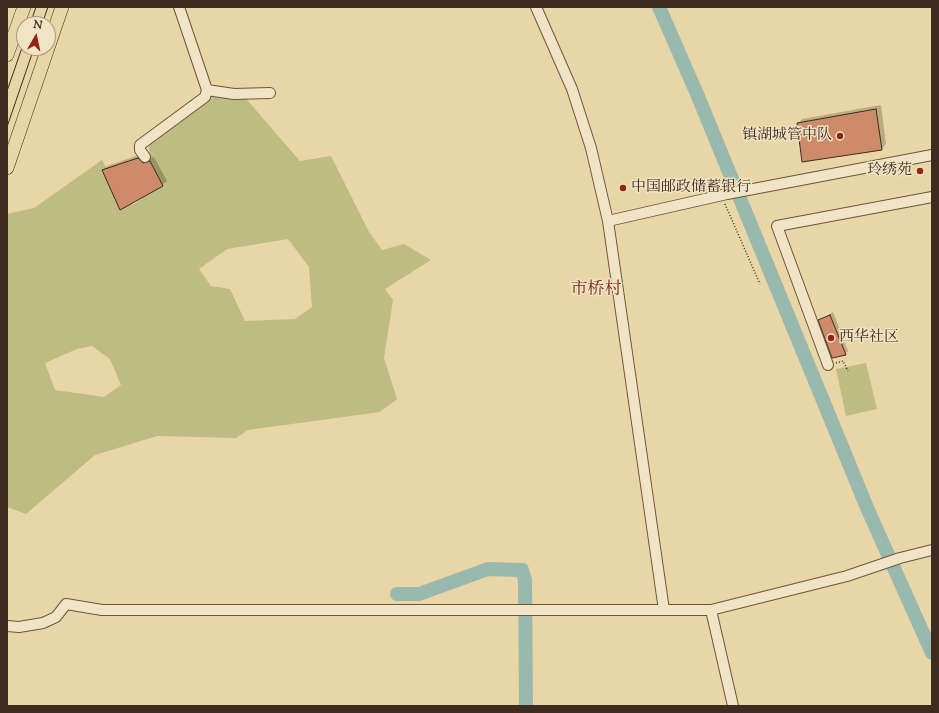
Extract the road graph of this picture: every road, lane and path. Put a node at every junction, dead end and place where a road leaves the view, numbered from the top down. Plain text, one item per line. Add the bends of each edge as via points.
1 (24, 7) edge
2 (62, 7) edge
3 (179, 7) edge
4 (536, 7) edge
5 (7, 55) edge
6 (207, 90) junction
7 (270, 93) dead end
8 (932, 155) edge
9 (144, 156) dead end
10 (7, 168) edge
11 (724, 194) junction
12 (932, 197) edge
13 (608, 221) junction
14 (760, 284) dead end
15 (828, 365) joint
16 (848, 371) dead end
17 (932, 550) edge
18 (664, 610) junction
19 (711, 610) junction
20 (7, 626) edge
21 (733, 706) edge

1 - 5 main road
2 - 10 main road
3 - 6 street
4 - 13 street via 572,89 591,148
6 - 7 street via 234,94
6 - 9 street via 205,97 140,145
8 - 11 street
11 - 13 street
11 - 14 path
12 - 15 street via 777,226
13 - 18 street
15 - 16 path via 844,361
17 - 19 street via 847,576
18 - 19 street
18 - 20 street via 102,610 66,604 56,617 43,623 19,628
19 - 21 street

